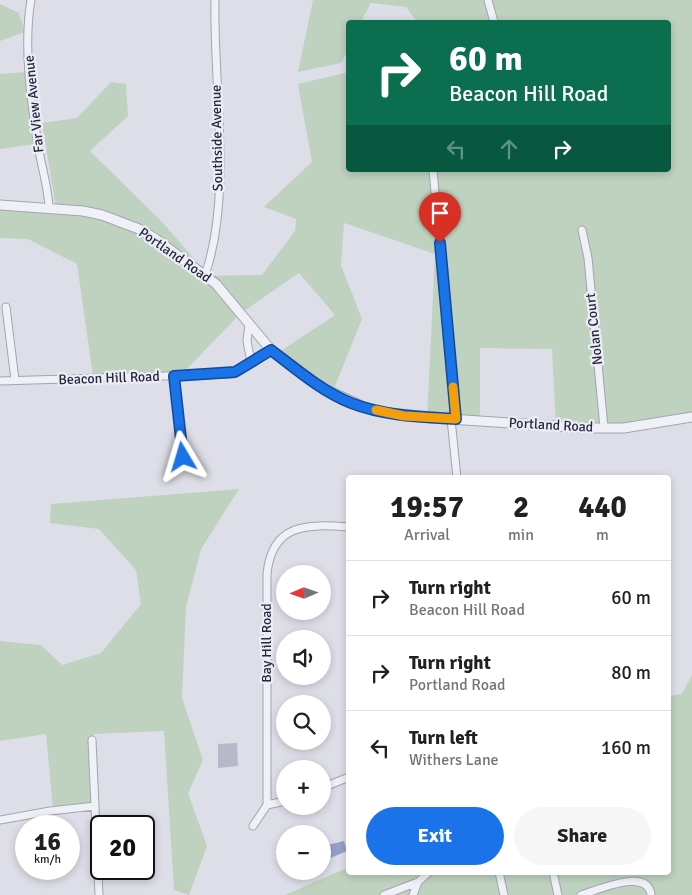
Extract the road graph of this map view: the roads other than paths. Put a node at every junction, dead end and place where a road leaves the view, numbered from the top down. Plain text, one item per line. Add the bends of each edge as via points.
1 (30, 0) edge
2 (215, 0) edge
3 (488, 0) edge
4 (493, 20) edge
5 (433, 172) edge
6 (0, 205) edge
7 (49, 207) junction
8 (582, 230) dead end
9 (205, 275) junction
10 (6, 307) dead end
11 (249, 324) junction
12 (271, 350) junction
13 (251, 362) junction
14 (174, 376) junction
15 (15, 380) junction
16 (0, 381) edge
17 (692, 417) edge
18 (454, 419) junction
19 (604, 428) junction
20 (183, 457) dead end
21 (457, 475) edge
22 (346, 528) edge
23 (92, 740) dead end
24 (346, 778) edge
25 (331, 784) edge
26 (276, 803) edge
27 (267, 805) junction
28 (95, 806) junction
29 (0, 820) edge
30 (253, 826) dead end
31 (426, 875) edge
32 (500, 875) edge
33 (554, 875) edge
34 (418, 882) junction
35 (99, 895) edge
36 (384, 895) edge
37 (413, 895) edge
38 (504, 895) edge
39 (558, 895) edge
40 (581, 895) edge
41 (650, 895) edge

1 - 7 street, Far View Avenue via 28,47 38,146
2 - 9 street, Southside Avenue via 219,180 213,244
3 - 4 street
5 - 18 street
6 - 7 street, Portland Road
7 - 9 street, Portland Road via 102,215 126,223 156,239
8 - 19 street, Nolan Court via 588,258
9 - 11 street, Portland Road
10 - 15 street
11 - 12 street, Portland Road
11 - 13 street via 247,341
12 - 13 street, Beacon Hill Road
12 - 18 street, Portland Road via 323,388 350,403 381,412
13 - 14 street, Beacon Hill Road via 230,374
14 - 15 street, Beacon Hill Road
14 - 20 lane
15 - 16 street, Beacon Hill Road
17 - 19 street, Portland Road via 636,427
18 - 19 street, Portland Road
18 - 21 street
22 - 27 street, Bay Hill Road via 313,525 295,529 276,545 268,563
23 - 28 street
24 - 25 street
26 - 27 street
27 - 30 street
28 - 29 street
28 - 35 street
31 - 34 street
32 - 38 street
33 - 39 street
34 - 36 street
34 - 37 street
40 - 41 street via 634,880 646,884

